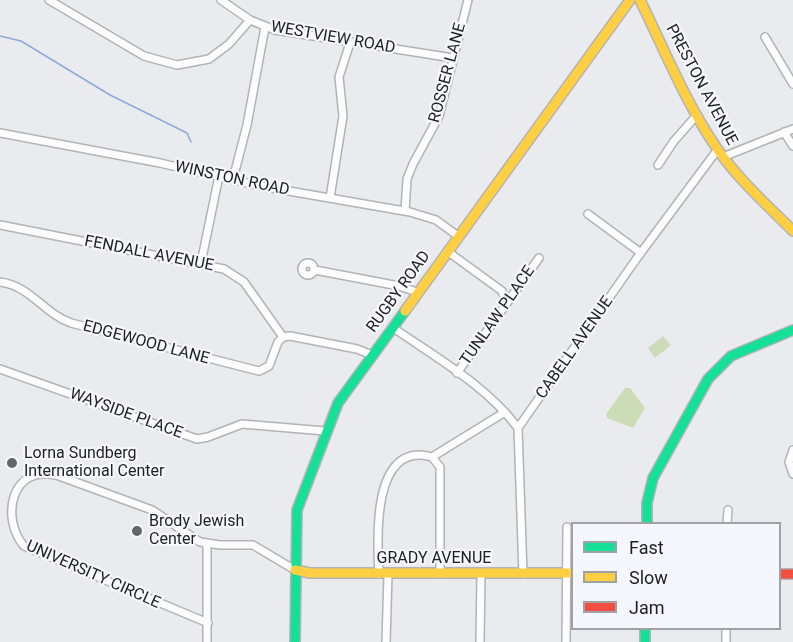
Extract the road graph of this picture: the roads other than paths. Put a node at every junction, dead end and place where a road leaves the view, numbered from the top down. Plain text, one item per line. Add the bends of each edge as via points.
1 (48, 0) edge
2 (220, 0) edge
3 (468, 0) edge
4 (630, 0) edge
5 (640, 0) edge
6 (250, 20) junction
7 (265, 27) junction
8 (765, 38) dead end
9 (350, 43) junction
10 (453, 58) junction
11 (793, 84) edge
12 (698, 115) junction
13 (793, 129) edge
14 (784, 132) junction
15 (0, 133) edge
16 (793, 146) edge
17 (720, 153) junction
18 (658, 165) dead end
19 (219, 176) junction
20 (233, 179) junction
21 (330, 198) junction
22 (405, 211) junction
23 (588, 214) dead end
24 (0, 225) edge
25 (793, 231) edge
26 (458, 236) junction
27 (447, 251) junction
28 (641, 253) junction
29 (539, 258) dead end
30 (201, 263) junction
31 (315, 270) dead end
32 (0, 282) edge
33 (417, 292) junction
34 (505, 305) junction
35 (392, 327) junction
36 (793, 330) edge
37 (283, 337) junction
38 (372, 355) junction
39 (0, 369) edge
40 (457, 373) junction
41 (505, 412) junction
42 (518, 428) junction
43 (325, 431) junction
44 (793, 450) edge
45 (432, 457) junction
46 (793, 474) edge
47 (728, 510) dead end
48 (647, 522) edge
49 (727, 522) edge
50 (567, 527) dead end
51 (207, 544) junction
52 (295, 570) junction
53 (569, 573) edge
54 (384, 574) junction
55 (440, 574) junction
56 (481, 574) junction
57 (523, 574) junction
58 (208, 623) junction
59 (207, 642) edge
60 (295, 642) edge
61 (386, 642) edge
62 (480, 642) edge
63 (566, 642) edge

1 - 6 street via 144,56 177,64 209,59
2 - 6 street, WESTVIEW ROAD
3 - 10 street, ROSSER LANE
4 - 26 street, RUGBY ROAD
5 - 12 street, PRESTON AVENUE
6 - 7 street, WESTVIEW ROAD
7 - 9 street, WESTVIEW ROAD
7 - 20 street via 248,125
8 - 11 street
9 - 10 street, WESTVIEW ROAD
9 - 21 street via 339,77 343,116
10 - 22 street, ROSSER LANE via 439,116 410,169
12 - 17 street, PRESTON AVENUE
12 - 18 street
13 - 14 street
14 - 16 street
14 - 17 street
15 - 19 street, WINSTON ROAD
17 - 25 street, PRESTON AVENUE
17 - 28 street, CABELL AVENUE
19 - 20 street, WINSTON ROAD
19 - 30 street
20 - 21 street, WINSTON ROAD
21 - 22 street, WINSTON ROAD
22 - 26 street, WINSTON ROAD via 436,220
23 - 28 street
24 - 30 street, FENDALL AVENUE
26 - 27 street, RUGBY ROAD
27 - 33 street, RUGBY ROAD
27 - 34 street via 502,291
28 - 42 street, CABELL AVENUE
29 - 34 street, TUNLAW PLACE
30 - 37 street, FENDALL AVENUE via 239,277
31 - 33 street
32 - 37 street, EDGEWOOD LANE via 27,291 71,323 259,371 269,366
33 - 35 street, RUGBY ROAD
34 - 40 street, TUNLAW PLACE
35 - 38 street, RUGBY ROAD
35 - 40 street
36 - 48 street via 740,351 716,369 659,465 650,493
37 - 38 street
38 - 43 street, RUGBY ROAD via 338,403
39 - 43 street, WAYSIDE PLACE via 191,438 208,437 242,424
40 - 41 street
41 - 42 street
41 - 45 street
42 - 57 street
43 - 52 street, RUGBY ROAD via 297,510
44 - 46 street via 789,462
45 - 54 street via 407,459 386,483 377,517
45 - 55 street via 440,469
47 - 49 street
50 - 53 street
51 - 52 street, UNIVERSITY CIRCLE via 253,545
51 - 58 street
51 - 58 street, UNIVERSITY CIRCLE via 152,510 55,474 24,478 14,486 9,498 13,532 24,546
52 - 54 street, GRADY AVENUE
52 - 60 street, RUGBY ROAD
53 - 57 street, GRADY AVENUE
53 - 63 street
54 - 55 street, GRADY AVENUE
54 - 61 street
55 - 56 street, GRADY AVENUE
56 - 57 street, GRADY AVENUE
56 - 62 street
58 - 59 street

